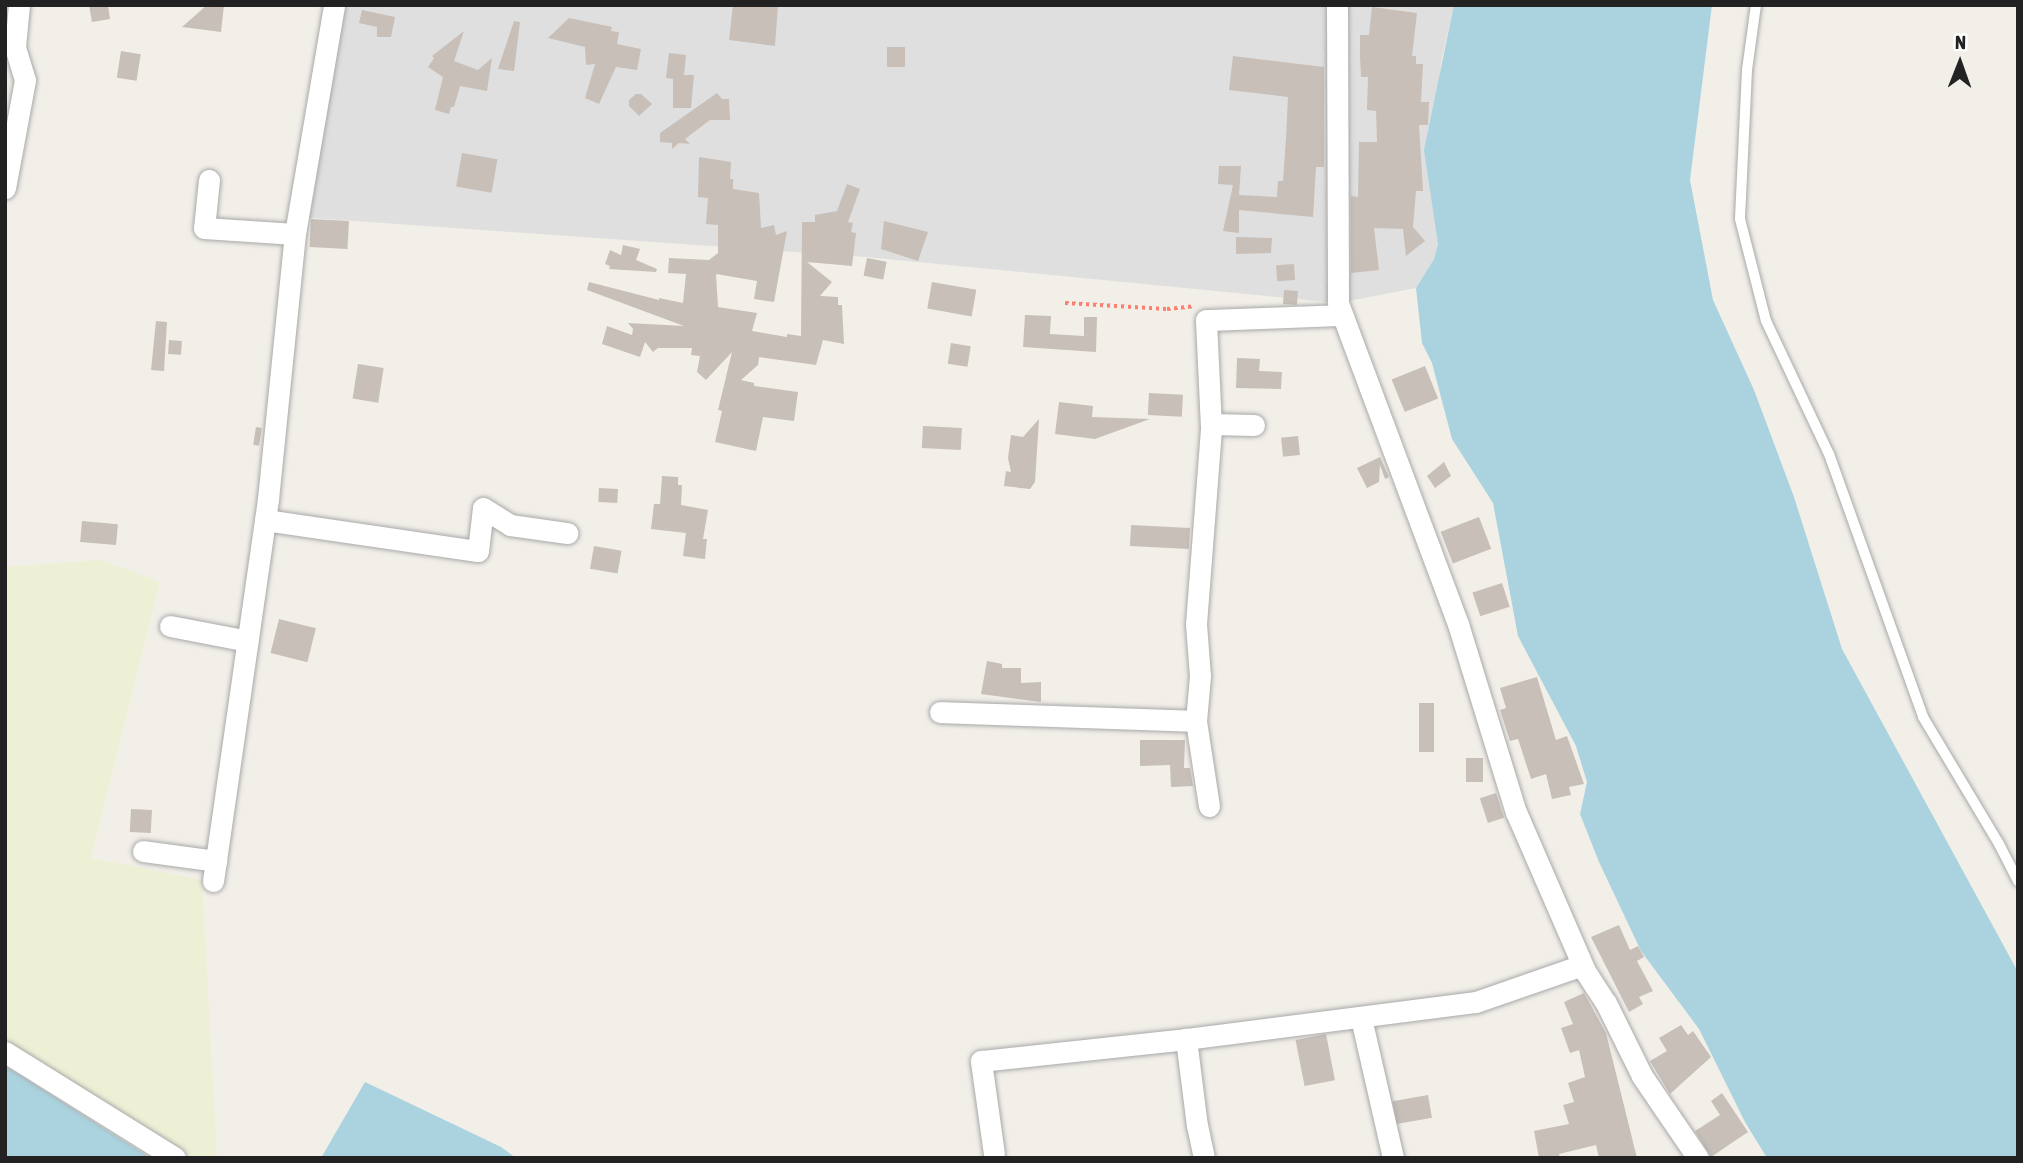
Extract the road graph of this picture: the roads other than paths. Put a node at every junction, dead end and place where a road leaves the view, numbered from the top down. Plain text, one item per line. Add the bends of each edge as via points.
1 (19, 5) edge
2 (334, 5) edge
3 (1337, 5) edge
4 (1756, 5) edge
5 (209, 180) dead end
6 (5, 188) edge
7 (295, 234) junction
8 (1342, 315) junction
9 (1211, 424) junction
10 (1254, 425) dead end
11 (265, 520) junction
12 (566, 533) dead end
13 (170, 626) dead end
14 (248, 640) junction
15 (940, 712) dead end
16 (1196, 721) junction
17 (1209, 806) dead end
18 (142, 850) dead end
19 (2018, 881) edge
20 (1583, 965) junction
21 (1361, 1018) junction
22 (1186, 1039) junction
23 (5, 1052) edge
24 (994, 1154) dead end
25 (175, 1158) edge
26 (1204, 1158) edge
27 (1393, 1158) edge
28 (1698, 1158) edge

1 - 6 street via 15,47 25,80
2 - 7 street
3 - 8 street via 1338,303
4 - 19 lane via 1747,70 1740,219 1766,321 1829,454 1923,717
5 - 7 street via 204,228
7 - 11 street
8 - 9 street via 1206,320
8 - 20 street via 1458,624 1516,812
9 - 10 street
9 - 16 street via 1196,624 1200,676
11 - 12 street via 478,551 483,508 510,525
11 - 14 street
13 - 14 street
14 - 18 street via 214,871
15 - 16 street
16 - 17 street
20 - 21 street via 1476,1002
20 - 28 street via 1642,1076
21 - 22 street
21 - 27 street
22 - 24 street via 981,1062
22 - 26 street
23 - 25 street

